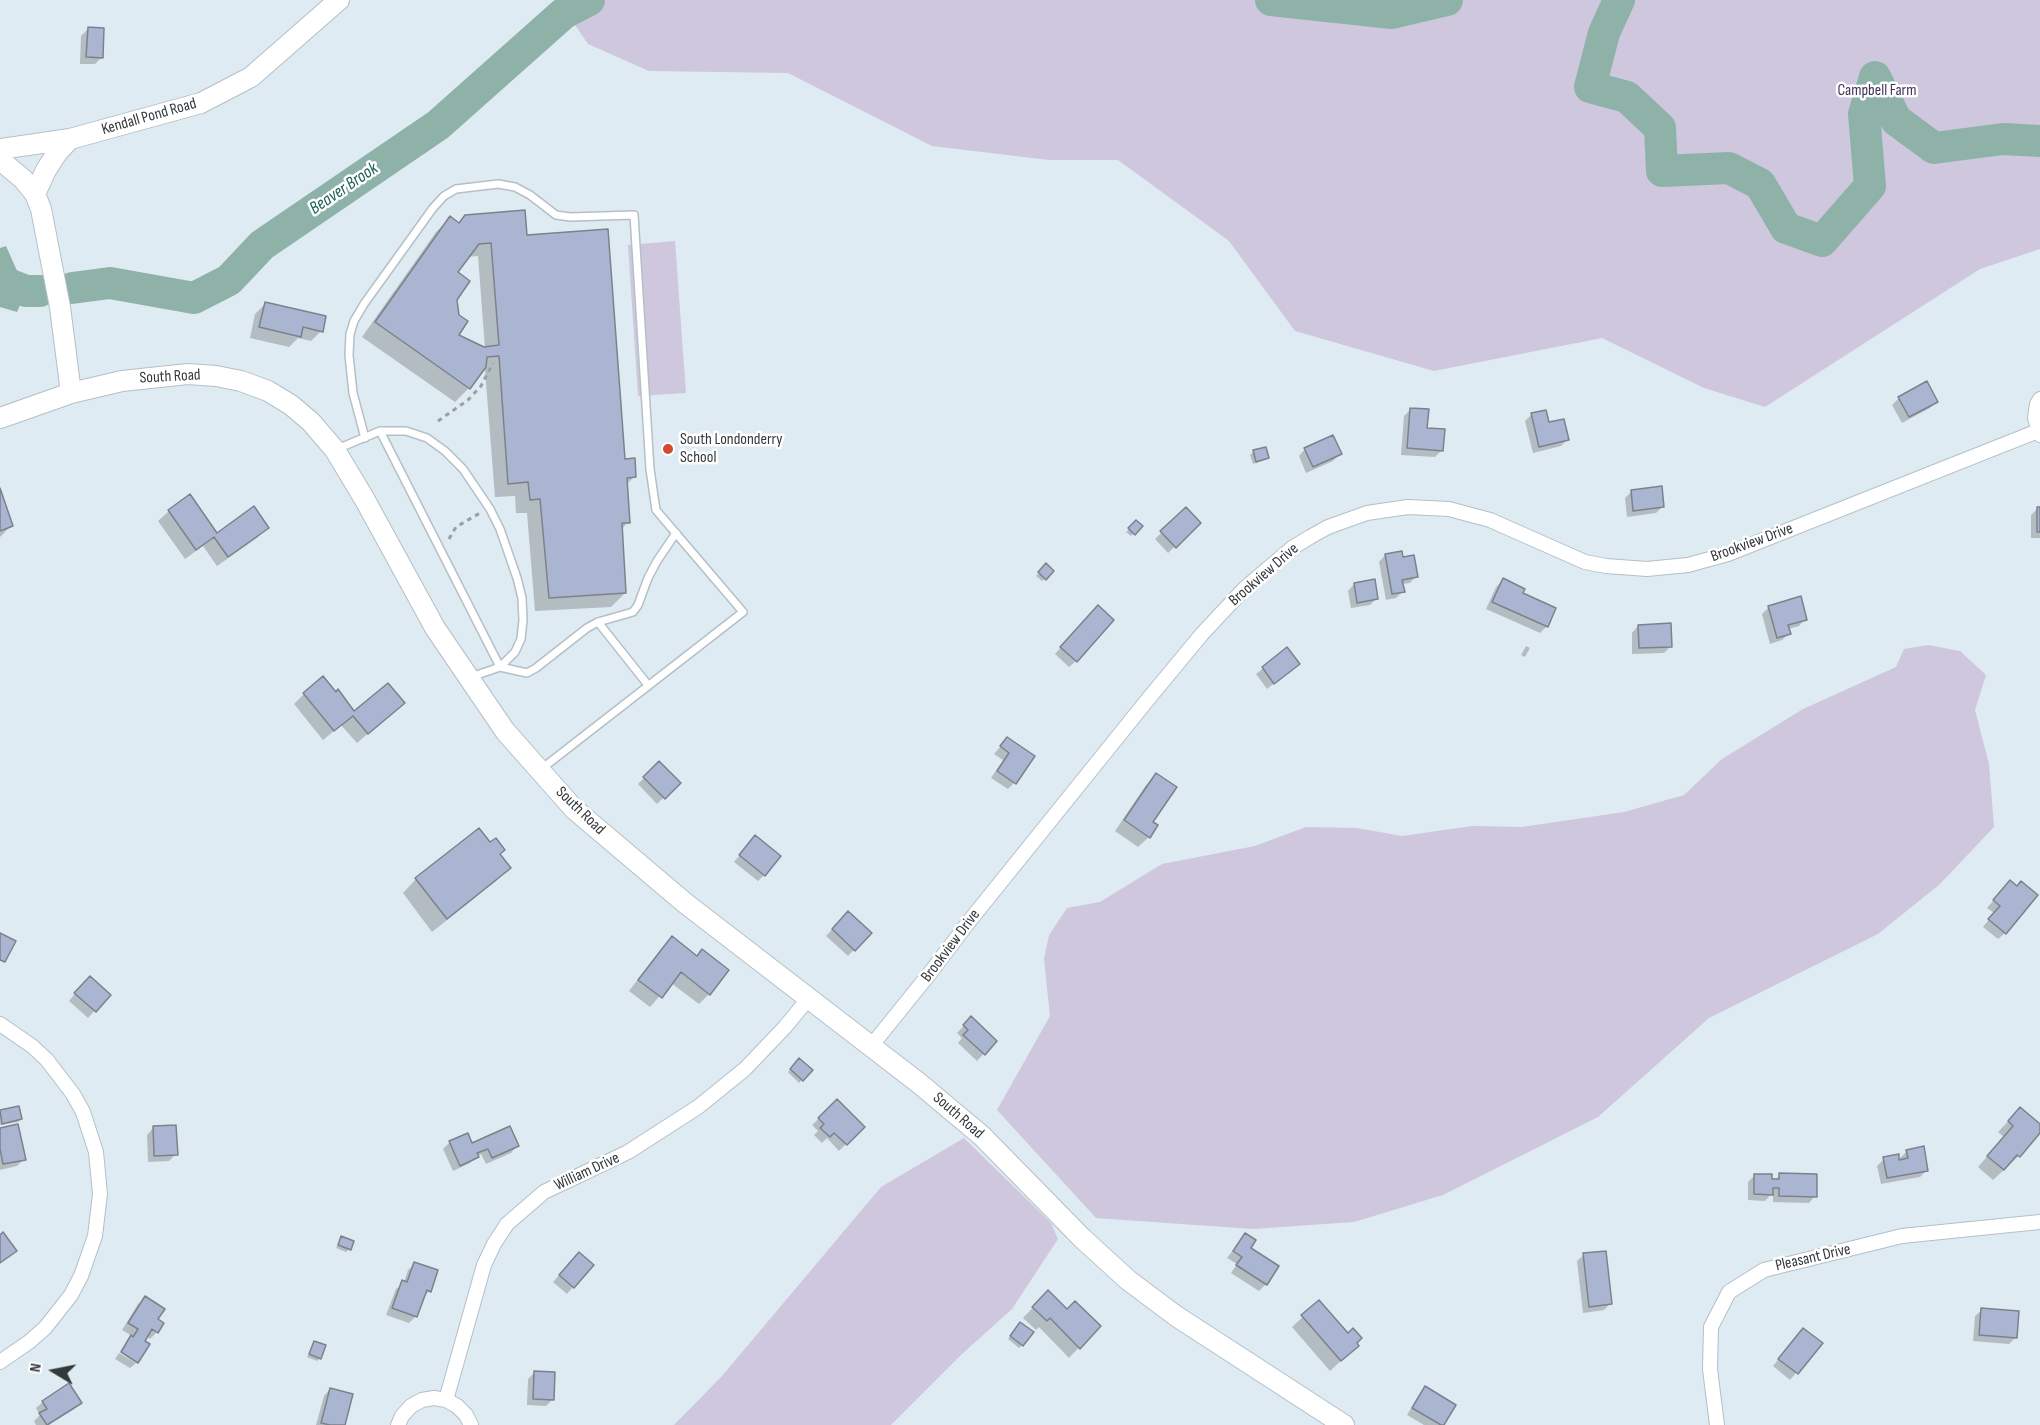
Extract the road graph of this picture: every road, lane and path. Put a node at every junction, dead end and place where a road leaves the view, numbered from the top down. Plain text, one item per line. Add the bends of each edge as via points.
1 (339, 0) edge
2 (70, 139) junction
3 (0, 149) edge
4 (0, 160) edge
5 (35, 194) junction
6 (493, 363) dead end
7 (71, 393) junction
8 (2040, 399) edge
9 (0, 418) edge
10 (438, 421) dead end
11 (380, 431) junction
12 (2039, 433) edge
13 (365, 438) junction
14 (335, 450) junction
15 (481, 512) dead end
16 (676, 533) junction
17 (442, 553) junction
18 (598, 622) junction
19 (500, 667) junction
20 (468, 678) junction
21 (648, 686) junction
22 (539, 770) junction
23 (808, 999) junction
24 (0, 1024) edge
25 (872, 1045) junction
26 (2040, 1222) edge
27 (0, 1362) edge
28 (446, 1400) junction
29 (398, 1425) edge
30 (471, 1425) edge
31 (1344, 1425) edge
32 (1717, 1425) edge

1 - 2 street, Kendall Pond Road via 251,77 221,93 201,103
2 - 3 street, Kendall Pond Road
2 - 5 street via 57,153
4 - 5 street
5 - 7 street via 60,307
6 - 10 path via 468,400
7 - 9 street
7 - 14 street, South Road via 157,376 225,377 268,391 291,405
8 - 12 street, Brookview Drive via 2035,418
11 - 13 lane
11 - 17 lane
11 - 19 lane via 406,431 427,438 446,451 490,509 522,598 521,639
12 - 25 street, Brookview Drive via 1728,554 1688,564 1647,569 1586,562 1490,520 1449,510 1408,507 1367,513 1310,537 1245,588 1203,634
13 - 14 lane
13 - 16 lane via 353,393 349,355 354,321 444,196 456,189 498,184 530,195 556,216 634,215 650,469 656,510
14 - 20 street, South Road via 419,600
15 - 17 path via 456,527
16 - 18 lane via 657,561 633,612
16 - 21 lane via 743,612
17 - 19 lane
18 - 19 lane via 527,673
18 - 21 lane
19 - 20 lane
20 - 22 street, South Road via 505,731
21 - 22 lane
22 - 23 street, South Road via 584,817 685,903
23 - 25 street, South Road
23 - 28 street, William Drive via 745,1069 698,1107 628,1152 544,1192 507,1224 484,1265
24 - 27 street via 47,1060 73,1094 96,1152 100,1194 95,1236 71,1295 45,1328
25 - 31 street, South Road via 982,1136 1128,1280 1176,1317
26 - 32 street, Pleasant Drive via 1902,1236 1764,1270 1730,1292 1711,1327 1710,1369
28 - 29 street via 422,1400 406,1411
28 - 30 street via 466,1415

